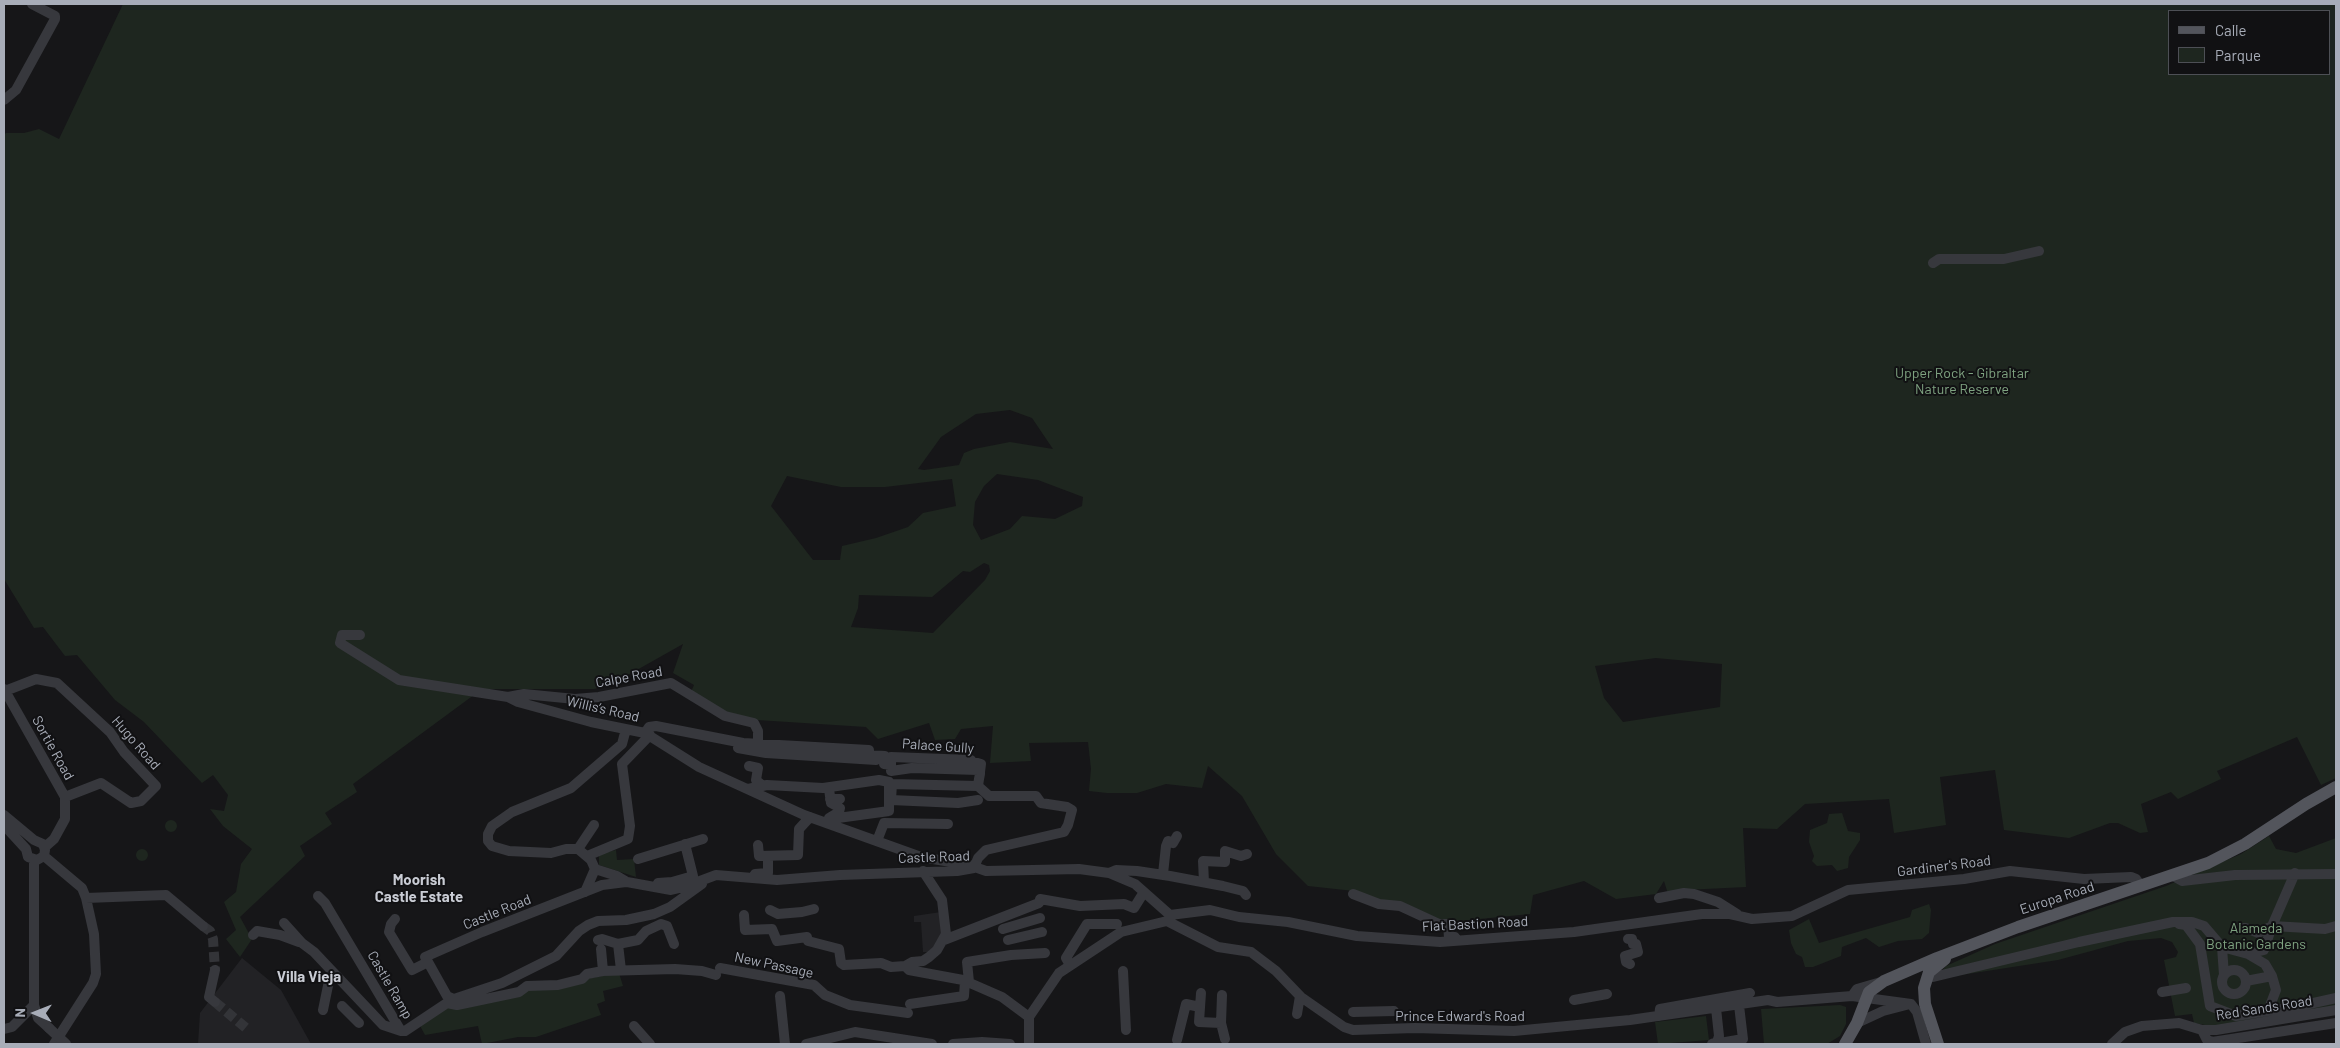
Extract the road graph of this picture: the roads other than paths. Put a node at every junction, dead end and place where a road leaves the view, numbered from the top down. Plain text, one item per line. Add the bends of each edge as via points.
1 (32, 4) edge
2 (4, 100) edge
3 (2039, 251) dead end
4 (1933, 263) dead end
5 (360, 635) dead end
6 (4, 690) edge
7 (508, 697) junction
8 (626, 729) junction
9 (648, 734) junction
10 (710, 737) junction
11 (758, 744) junction
12 (766, 753) junction
13 (886, 762) junction
14 (749, 766) dead end
15 (763, 768) dead end
16 (912, 768) junction
17 (980, 772) junction
18 (911, 785) junction
19 (932, 785) junction
20 (763, 786) junction
21 (980, 786) junction
22 (832, 787) junction
23 (2336, 787) edge
24 (748, 788) junction
25 (65, 797) junction
26 (978, 800) dead end
27 (898, 801) junction
28 (931, 802) junction
29 (889, 811) junction
30 (4, 815) edge
31 (810, 817) junction
32 (824, 821) junction
33 (948, 824) dead end
34 (4, 825) edge
35 (594, 825) dead end
36 (1177, 836) dead end
37 (703, 839) dead end
38 (34, 840) junction
39 (877, 841) junction
40 (685, 844) junction
41 (758, 844) dead end
42 (26, 849) junction
43 (578, 849) junction
44 (44, 851) junction
45 (1247, 854) dead end
46 (587, 856) junction
47 (768, 856) junction
48 (638, 859) dead end
49 (34, 860) junction
50 (974, 868) junction
51 (595, 869) junction
52 (923, 871) junction
53 (1109, 873) junction
54 (1163, 874) junction
55 (2296, 874) junction
56 (2336, 874) edge
57 (713, 876) junction
58 (2173, 876) junction
59 (742, 878) junction
60 (626, 882) junction
61 (1204, 882) junction
62 (647, 884) junction
63 (2141, 886) junction
64 (585, 892) junction
65 (1144, 892) junction
66 (1353, 894) dead end
67 (1246, 895) dead end
68 (318, 896) dead end
69 (86, 898) junction
70 (1659, 898) dead end
71 (1118, 905) junction
72 (814, 908) dead end
73 (770, 910) dead end
74 (744, 915) dead end
75 (1740, 916) junction
76 (1040, 918) dead end
77 (1752, 919) joint
78 (395, 920) dead end
79 (1168, 921) junction
80 (2173, 922) junction
81 (284, 923) dead end
82 (2335, 925) edge
83 (203, 926) tunnel mouth
84 (2272, 926) junction
85 (1119, 928) junction
86 (2240, 928) dead end
87 (1003, 929) dead end
88 (1042, 932) dead end
89 (253, 935) dead end
90 (1628, 939) dead end
91 (944, 940) junction
92 (1008, 940) dead end
93 (1455, 940) junction
94 (302, 943) junction
95 (618, 944) junction
96 (674, 944) dead end
97 (2222, 947) junction
98 (1045, 953) dead end
99 (1953, 953) junction
100 (2248, 954) junction
101 (2260, 961) junction
102 (428, 962) junction
103 (1630, 964) dead end
104 (1070, 965) junction
105 (905, 966) junction
106 (215, 970) tunnel mouth
107 (604, 970) junction
108 (621, 970) junction
109 (718, 971) joint
110 (1123, 971) dead end
111 (1934, 972) junction
112 (330, 976) dead end
113 (2272, 976) junction
114 (2248, 980) junction
115 (1884, 981) junction
116 (967, 982) junction
117 (2214, 983) junction
118 (2186, 988) dead end
119 (2162, 992) dead end
120 (1201, 993) dead end
121 (1750, 993) dead end
122 (1607, 994) dead end
123 (1222, 995) dead end
124 (780, 996) dead end
125 (1300, 996) junction
126 (1852, 996) junction
127 (1866, 997) junction
128 (1572, 998) dead end
129 (2336, 998) edge
130 (1739, 999) junction
131 (215, 1002) tunnel mouth
132 (1777, 1002) joint
133 (1911, 1004) junction
134 (34, 1006) junction
135 (342, 1006) dead end
136 (2300, 1006) junction
137 (1200, 1007) junction
138 (1716, 1008) junction
139 (323, 1010) dead end
140 (2336, 1010) edge
141 (2268, 1011) junction
142 (1352, 1012) dead end
143 (1394, 1012) dead end
144 (1297, 1014) dead end
145 (1658, 1016) junction
146 (1029, 1017) junction
147 (2292, 1018) junction
148 (360, 1023) dead end
149 (1221, 1023) junction
150 (1857, 1023) junction
151 (2336, 1023) edge
152 (634, 1026) dead end
153 (4, 1029) edge
154 (1126, 1030) dead end
155 (2202, 1030) junction
156 (401, 1031) junction
157 (1225, 1039) dead end
158 (1178, 1040) dead end
159 (54, 1044) edge
160 (66, 1044) edge
161 (650, 1044) edge
162 (784, 1044) edge
163 (806, 1044) edge
164 (932, 1044) edge
165 (953, 1044) edge
166 (1010, 1044) edge
167 (1029, 1044) edge
168 (1711, 1044) edge
169 (1845, 1044) edge
170 (1926, 1044) edge
171 (1938, 1044) edge
172 (2112, 1044) edge

1 - 2 street via 55,17 16,90
3 - 4 street via 2004,259 1945,258 1936,259
5 - 7 street, Willis’s Road via 342,635 340,643 398,680
6 - 25 street, Sortie Road
6 - 25 street, Hugo Road via 36,679 58,683 110,732 156,786 141,801 131,803 101,784
7 - 8 street, Willis’s Road
7 - 11 street, Calpe Road via 524,694 575,699 599,697 669,683 725,716 754,724 758,731
8 - 9 street, Willis’s Road
8 - 43 street via 622,744 571,788 512,812 492,826 488,834 492,846 509,851 551,853
9 - 10 street via 650,727 656,726
9 - 24 street, Willis’s Road via 700,767
9 - 46 street via 622,764 630,826 628,839
10 - 11 street
10 - 12 street via 725,745
11 - 13 street via 869,750 869,755 885,756
12 - 13 street
12 - 15 street
13 - 16 street, Palace Gully via 891,771
13 - 17 street, Palace Gully via 891,757 969,759 981,764
14 - 20 street via 758,768 756,780
16 - 17 street, Palace Gully
16 - 18 street, Palace Gully
17 - 21 street, Palace Gully
18 - 19 street
18 - 27 street via 892,784 891,800
19 - 21 street
19 - 28 street
20 - 22 street
20 - 24 street
21 - 50 street via 988,796 1036,796 1042,803 1067,806 1072,810 1064,832 986,850 980,854
22 - 29 street via 862,781 889,782
22 - 32 street via 829,790 835,799 831,803 840,808
23 - 58 main road, Europa Road via 2234,850
24 - 31 street, Willis’s Road
25 - 44 street, Sortie Road via 65,819
26 - 28 street
27 - 28 street
27 - 29 street via 891,803
29 - 32 street
30 - 38 street
31 - 32 street, Willis’s Road
31 - 47 street via 799,828 798,855
32 - 39 street, Willis’s Road
33 - 39 street via 884,823
34 - 42 street
35 - 43 street
36 - 54 street via 1173,843 1168,841
37 - 40 street
38 - 42 street
38 - 44 street via 41,842
39 - 50 street, Willis’s Road via 921,857
40 - 48 street
40 - 62 street via 693,876
41 - 47 street via 759,856
42 - 49 street via 28,857
43 - 46 street
44 - 49 street
44 - 69 street via 82,888
45 - 61 street via 1240,856 1225,852 1225,862 1203,861
46 - 51 street
47 - 59 street via 768,873 748,874
49 - 134 street
50 - 52 street, Castle Road
50 - 53 street, Castle Road via 986,872 1079,869
51 - 60 street
51 - 64 street
52 - 59 street, Castle Road via 784,880
52 - 91 street via 942,900
53 - 54 street via 1123,870
53 - 65 street, Castle Road via 1135,884
54 - 61 street
55 - 56 street
55 - 58 street via 2235,875 2182,881
55 - 84 street
57 - 59 street, Castle Road
57 - 62 street via 671,890
57 - 102 street via 678,902 654,914 588,925 579,930 556,956 520,975 454,999 448,996
58 - 63 main road, Europa Road
60 - 62 street
60 - 64 street, Castle Road via 610,883
61 - 67 street
63 - 77 street, Gardiner's Road via 2136,879 2127,877 2084,879 2010,871 1964,879 1848,890 1792,916
63 - 99 main road, Europa Road via 2018,927
64 - 102 street, Castle Road via 482,932 426,958
65 - 71 street via 1134,908
65 - 79 street, Castle Road
66 - 93 street via 1379,904 1400,906 1439,924 1448,924 1448,938 1455,937
68 - 156 street, Castle Ramp
69 - 83 street via 166,894
69 - 159 street via 94,934 96,974
70 - 75 street via 1694,894 1718,902
71 - 85 street
71 - 91 street via 1080,906 1039,901
72 - 73 street via 778,914
74 - 105 street via 745,930 772,928 777,940 808,939 838,949 841,962 846,965 881,963 892,968
75 - 77 street, Flat Bastion Road
75 - 93 street, Flat Bastion Road via 1702,914 1574,932
76 - 87 street
78 - 102 street via 389,932 412,970
79 - 85 street
79 - 93 street, Flat Bastion Road via 1210,910 1368,937
79 - 125 street, Prince Edward's Road via 1218,947 1251,952 1276,971
80 - 97 street via 2204,926
80 - 111 street
80 - 117 street via 2186,925 2200,944
81 - 94 street
82 - 84 street via 2315,928
84 - 86 street via 2258,933
84 - 100 street via 2264,950
85 - 104 street
85 - 104 street via 1087,924 1066,958
88 - 92 street
89 - 94 street via 257,931
90 - 103 street via 1636,944 1638,952 1625,956
91 - 105 street via 938,950 923,961
94 - 156 street via 382,1025
95 - 96 street via 638,940 646,931 661,924 667,926
95 - 107 street via 602,939 599,945
95 - 108 street
97 - 100 street
97 - 117 street
98 - 116 street via 966,962
99 - 111 main road
99 - 115 main road, Europa Road
100 - 101 street
101 - 113 street
101 - 114 street
104 - 146 street via 1059,973
105 - 116 street via 909,970
106 - 131 street via 209,996
107 - 108 street, Castle Ramp
107 - 156 street, Castle Ramp via 558,985 527,986 519,992 457,1005 448,1003
108 - 109 street, Castle Ramp
109 - 116 street, New Passage via 814,986 825,995 850,1005 909,1008 964,996
110 - 154 street
111 - 171 main road via 1927,976 1924,993
112 - 139 street
113 - 114 street
113 - 141 street via 2276,990
114 - 117 street via 2238,970 2230,970
114 - 117 street via 2236,994
115 - 126 street, Europa Road via 1856,989
115 - 127 main road via 1871,989
116 - 146 street via 1002,998
117 - 141 street via 2210,1006 2236,1016
118 - 119 street
120 - 137 street
121 - 130 street
122 - 128 street
123 - 149 street
124 - 162 street
125 - 144 street
125 - 145 street, Prince Edward's Road via 1344,1028 1353,1030 1514,1031
126 - 127 street
126 - 132 street, Europa Road
127 - 133 street
127 - 150 main road
129 - 136 street
130 - 132 street, Prince Edward's Road
130 - 138 street, Prince Edward's Road
130 - 145 street via 1660,1009
130 - 168 street via 1743,1039
133 - 150 street
133 - 170 street via 1917,1012
134 - 153 street via 12,1027
134 - 160 street, bridge via 38,1018
135 - 148 street
136 - 141 street
136 - 147 street
137 - 149 street via 1199,1022
137 - 158 street via 1186,1004
138 - 145 street, Prince Edward's Road
138 - 168 street via 1719,1036
140 - 147 street, Red Sands Road
142 - 143 street
146 - 167 street
147 - 155 street, Red Sands Road
149 - 157 street
150 - 169 main road
151 - 155 street via 2212,1042 2207,1040
152 - 161 street
155 - 172 street, Red Sands Road via 2184,1024 2142,1026 2125,1032
163 - 164 street via 855,1032
165 - 166 street

